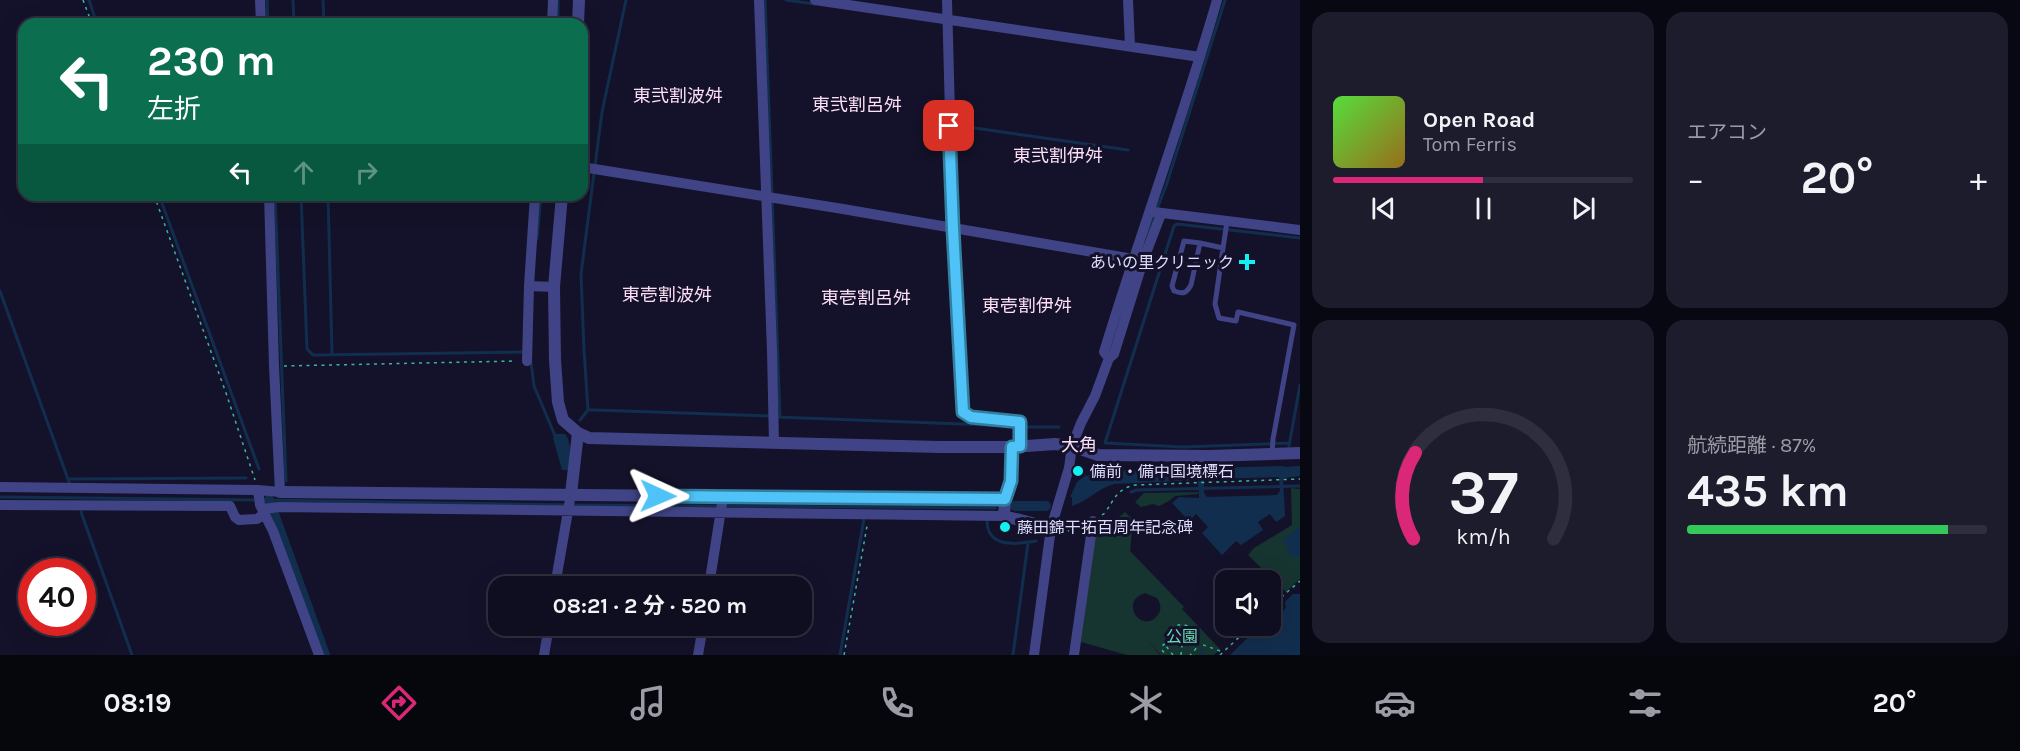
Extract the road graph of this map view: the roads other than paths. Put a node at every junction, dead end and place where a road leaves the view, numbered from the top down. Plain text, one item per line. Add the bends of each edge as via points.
1 (260, 0) edge
2 (553, 0) edge
3 (579, 0) edge
4 (759, 0) edge
5 (816, 0) edge
6 (947, 0) edge
7 (1128, 0) edge
8 (1217, 0) edge
9 (261, 18) edge
10 (552, 18) edge
11 (578, 18) edge
12 (950, 19) junction
13 (1130, 46) junction
14 (1200, 57) junction
15 (591, 168) edge
16 (771, 197) junction
17 (269, 201) edge
18 (535, 201) edge
19 (561, 201) edge
20 (1155, 213) junction
21 (1227, 224) junction
22 (955, 229) junction
23 (1300, 230) edge
24 (1200, 243) junction
25 (1223, 248) junction
26 (1133, 259) junction
27 (532, 286) junction
28 (554, 287) junction
29 (527, 355) road end
30 (1109, 358) junction
31 (578, 433) junction
32 (774, 443) junction
33 (1016, 446) junction
34 (1072, 446) junction
35 (1272, 451) junction
36 (1300, 453) edge
37 (0, 487) edge
38 (280, 492) junction
39 (64, 497) junction
40 (1005, 499) junction
41 (569, 503) junction
42 (264, 504) junction
43 (0, 505) edge
44 (870, 506) junction
45 (721, 508) junction
46 (1004, 516) junction
47 (1093, 521) road end
48 (1050, 533) junction
49 (557, 576) edge
50 (711, 576) edge
51 (547, 636) edge
52 (701, 636) edge
53 (319, 655) edge
54 (544, 655) edge
55 (698, 655) edge
56 (1034, 655) edge
57 (1074, 655) edge

1 - 9 street
2 - 10 street
3 - 11 street
4 - 16 street
5 - 12 street
6 - 12 street
7 - 13 street
8 - 14 street
12 - 13 street
12 - 22 street
13 - 14 street
14 - 20 street
15 - 16 street
16 - 22 street
16 - 32 street
17 - 38 street
18 - 27 street
19 - 28 street
20 - 21 street
20 - 26 street
20 - 30 street via 1114,354
21 - 23 street
21 - 25 lane
22 - 26 street
22 - 33 street via 963,412 971,417 1020,422
24 - 24 lane via 1188,291 1174,291 1184,241
24 - 25 lane
25 - 35 lane via 1215,304 1219,318 1236,321 1238,312 1294,325
26 - 30 street via 1104,352
27 - 28 street
27 - 29 street
28 - 31 street via 558,402 563,420
30 - 34 street
31 - 32 street via 589,438
31 - 41 street
32 - 33 street
33 - 34 street
33 - 40 street
34 - 35 street via 1098,454 1209,456
34 - 48 street
35 - 36 street
37 - 39 street
38 - 41 street
38 - 42 street
39 - 42 street
39 - 42 street via 230,507 239,520 257,519
39 - 43 street
40 - 44 street
40 - 46 street
41 - 42 street
41 - 45 street
41 - 49 street
42 - 53 street
44 - 45 street
44 - 46 street
45 - 50 street
46 - 48 street
47 - 57 street
48 - 56 street
51 - 54 street
52 - 55 street

